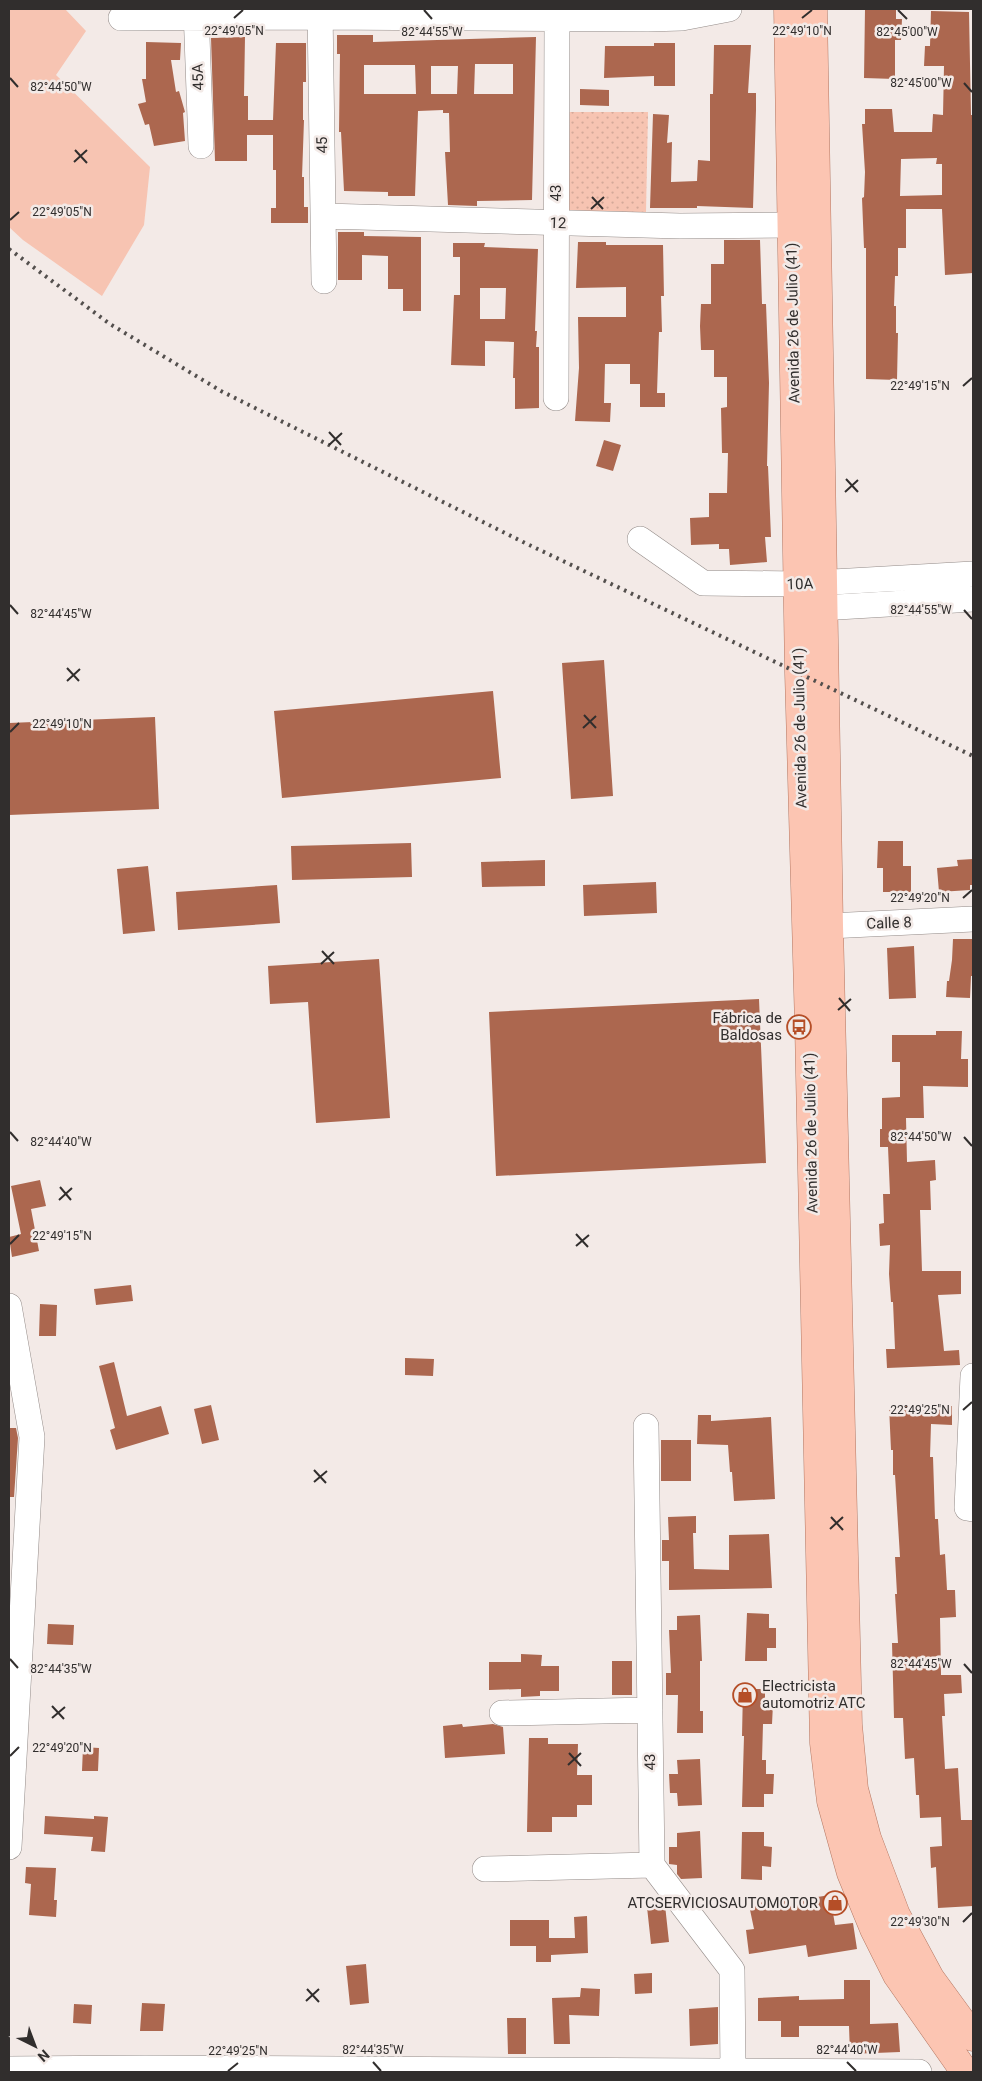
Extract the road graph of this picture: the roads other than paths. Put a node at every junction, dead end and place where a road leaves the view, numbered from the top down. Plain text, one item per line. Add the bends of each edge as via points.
1 (729, 9) edge
2 (788, 9) edge
3 (813, 9) edge
4 (196, 13) edge
5 (320, 13) edge
6 (572, 16) edge
7 (121, 18) dead end
8 (201, 146) dead end
9 (324, 216) junction
10 (556, 223) junction
11 (792, 225) junction
12 (324, 281) dead end
13 (556, 398) dead end
14 (640, 538) dead end
15 (973, 574) edge
16 (824, 595) junction
17 (798, 597) junction
18 (973, 599) edge
19 (973, 919) edge
20 (817, 926) junction
21 (9, 1306) edge
22 (973, 1376) edge
23 (646, 1426) dead end
24 (970, 1509) edge
25 (650, 1710) junction
26 (502, 1713) dead end
27 (9, 1847) edge
28 (652, 1865) junction
29 (485, 1869) dead end
30 (973, 2037) edge
31 (9, 2069) edge
32 (145, 2070) edge
33 (733, 2070) junction
34 (919, 2072) edge
35 (965, 2072) edge

1 - 6 street via 682,18
2 - 11 main road, Avenida 26 de Julio (41)
3 - 16 main road, Avenida 26 de Julio (41)
4 - 5 street
4 - 7 street
4 - 8 street, 45A
5 - 6 street
5 - 9 street, 45
6 - 10 street, 43
9 - 10 street, 12
9 - 12 street, 45
10 - 11 street, 12
10 - 13 street, 43
11 - 17 main road, Avenida 26 de Julio (41)
14 - 17 street, 10A via 703,583
15 - 16 street, 10A
16 - 17 street, 10A
16 - 18 street, 10A
16 - 20 main road, Avenida 26 de Julio (41)
17 - 20 main road, Avenida 26 de Julio (41)
19 - 20 street, Calle 8
20 - 30 main road, Avenida 26 de Julio (41) via 848,1725 854,1789 867,1838 896,1915 930,1978
20 - 35 main road, Avenida 26 de Julio (41) via 809,1036 824,1743 831,1801 852,1873 874,1929 897,1975
21 - 27 street via 32,1437
22 - 24 street
23 - 25 street, 43
25 - 26 street
25 - 28 street, 43
28 - 29 street
28 - 33 street via 732,1970
31 - 32 street
32 - 33 street
33 - 34 street

